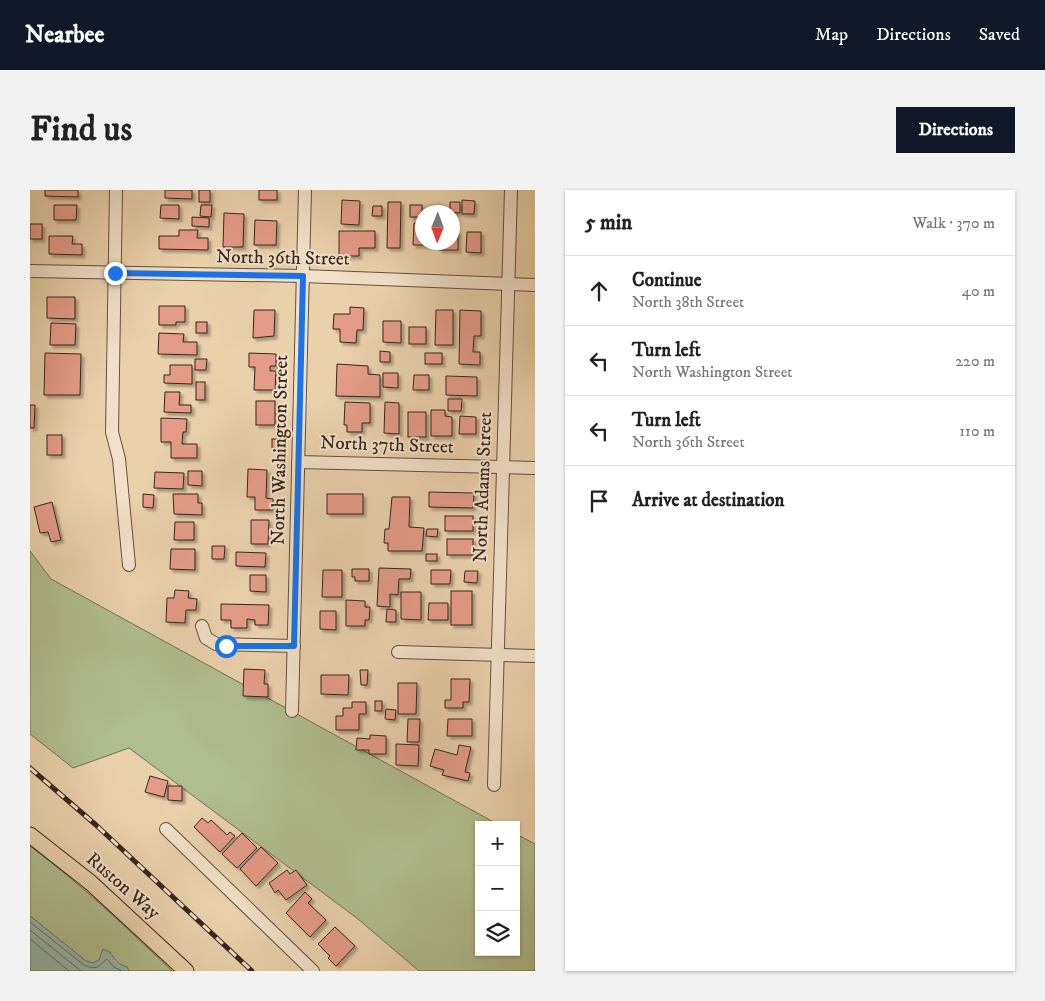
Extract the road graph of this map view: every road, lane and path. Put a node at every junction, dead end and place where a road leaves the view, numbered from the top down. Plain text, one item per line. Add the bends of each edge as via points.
1 (116, 190) edge
2 (306, 190) edge
3 (511, 190) edge
4 (30, 271) edge
5 (115, 273) junction
6 (303, 276) junction
7 (508, 284) junction
8 (535, 285) edge
9 (298, 462) junction
10 (502, 468) junction
11 (535, 468) edge
12 (129, 565) dead end
13 (202, 626) dead end
14 (294, 646) junction
15 (398, 652) dead end
16 (497, 655) junction
17 (535, 656) edge
18 (292, 711) dead end
19 (494, 785) dead end
20 (166, 829) dead end
21 (30, 835) edge
22 (186, 971) edge
23 (314, 971) edge

1 - 5 street
2 - 6 street, North Washington Street
3 - 7 street, North Adams Street
4 - 5 street, North 36th Street
5 - 6 street, North 36th Street
5 - 12 street via 112,432 119,459
6 - 7 street, North 36th Street
6 - 9 street, North Washington Street
7 - 8 street, North 36th Street
7 - 10 street, North Adams Street
9 - 10 street, North 37th Street
9 - 14 street, North Washington Street
10 - 11 street, North 37th Street
10 - 16 street, North Adams Street
13 - 14 street via 206,638 216,644
14 - 18 street, North Washington Street
15 - 16 street
16 - 17 street
16 - 19 street, North Adams Street
20 - 23 street
21 - 22 main road, Ruston Way via 91,883

